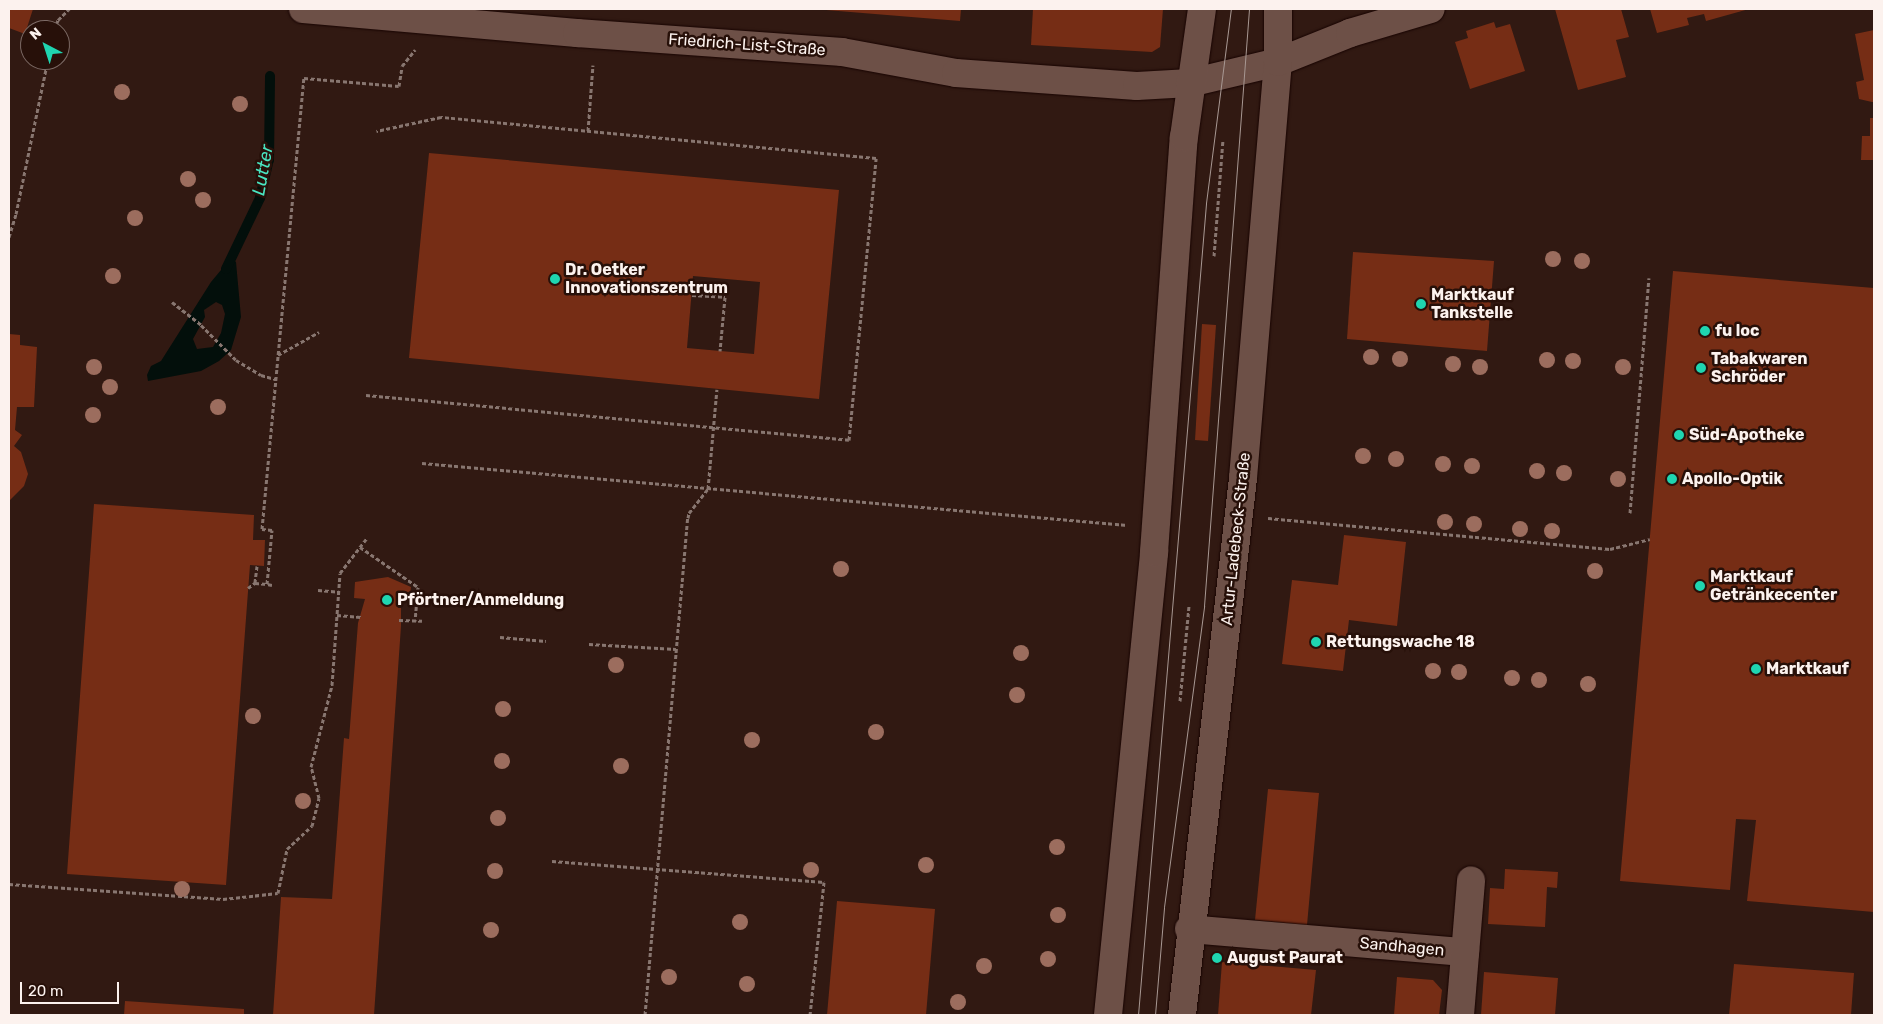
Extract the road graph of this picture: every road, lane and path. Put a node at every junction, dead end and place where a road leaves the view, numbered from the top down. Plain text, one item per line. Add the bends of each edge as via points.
1 (69, 9) edge
2 (303, 9) edge
3 (1202, 9) edge
4 (1278, 9) edge
5 (1431, 9) edge
6 (61, 20) edge
7 (440, 21) junction
8 (596, 35) junction
9 (1278, 62) junction
10 (46, 70) edge
11 (1190, 83) junction
12 (377, 130) dead end
13 (588, 131) junction
14 (1224, 140) dead end
15 (9, 237) edge
16 (1214, 256) dead end
17 (1650, 278) dead end
18 (692, 294) dead end
19 (172, 302) dead end
20 (318, 332) dead end
21 (720, 351) dead end
22 (278, 355) junction
23 (276, 379) junction
24 (717, 389) dead end
25 (366, 395) dead end
26 (714, 428) junction
27 (422, 463) dead end
28 (708, 489) junction
29 (1630, 513) dead end
30 (1265, 518) dead end
31 (1128, 525) dead end
32 (367, 538) dead end
33 (1650, 538) dead end
34 (360, 547) junction
35 (257, 566) dead end
36 (255, 584) junction
37 (267, 584) junction
38 (272, 585) dead end
39 (248, 588) dead end
40 (318, 590) dead end
41 (339, 592) junction
42 (1189, 606) dead end
43 (337, 614) junction
44 (361, 617) dead end
45 (400, 620) dead end
46 (415, 621) junction
47 (422, 621) dead end
48 (500, 637) dead end
49 (546, 641) dead end
50 (589, 644) dead end
51 (676, 649) junction
52 (1180, 701) dead end
53 (552, 861) dead end
54 (656, 869) junction
55 (1470, 880) dead end
56 (9, 884) edge
57 (1189, 929) junction
58 (1465, 952) junction
59 (645, 1015) edge
60 (810, 1015) edge
61 (1108, 1015) edge
62 (1182, 1015) edge
63 (1460, 1015) edge

1 - 6 path
2 - 7 street, Friedrich-List-Straße
3 - 11 street
4 - 9 street, Artur-Ladebeck-Straße
5 - 9 street via 1350,33
7 - 8 street, Friedrich-List-Straße
7 - 22 path via 402,66 399,86 304,78
8 - 11 street, Friedrich-List-Straße via 842,52 956,73 1137,86
8 - 13 path
9 - 11 street
9 - 57 street, Artur-Ladebeck-Straße via 1243,478
10 - 15 path
11 - 61 street via 1154,552
12 - 13 path via 440,118
13 - 26 path via 876,158 848,440
14 - 16 path
17 - 29 path
18 - 21 path via 725,297
19 - 23 path via 201,324 236,360 261,375
20 - 22 path
22 - 23 path
23 - 37 path via 262,529 272,530
24 - 26 path
25 - 26 path
26 - 28 path
27 - 28 path
28 - 31 path
28 - 51 path via 688,513
30 - 33 path via 1610,549
32 - 34 path
34 - 41 path via 340,573
34 - 46 path via 418,587
35 - 36 path
36 - 37 path
36 - 39 path
37 - 38 path
40 - 41 path
41 - 43 path
42 - 52 path
43 - 44 path
43 - 56 path via 332,685 311,767 319,798 312,826 287,849 278,893 223,899
45 - 46 path
46 - 47 path
48 - 49 path
50 - 51 path
51 - 54 path
53 - 54 path
54 - 59 path
54 - 60 path via 824,882
55 - 58 street, Sandhagen
57 - 58 street, Sandhagen
57 - 62 street, Artur-Ladebeck-Straße
58 - 63 street, Sandhagen

